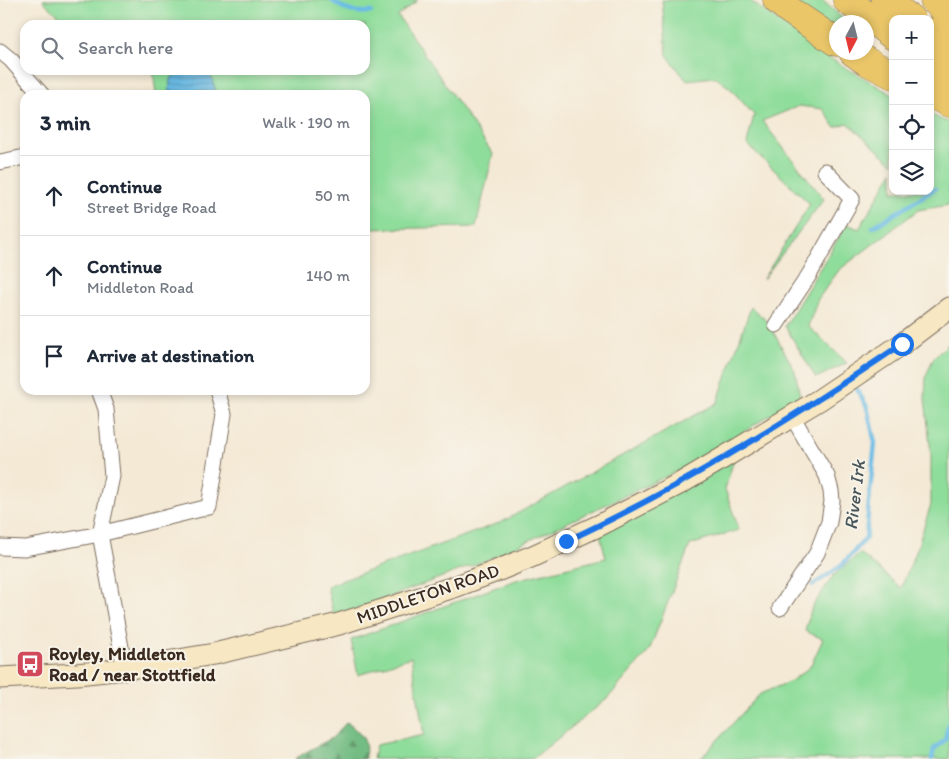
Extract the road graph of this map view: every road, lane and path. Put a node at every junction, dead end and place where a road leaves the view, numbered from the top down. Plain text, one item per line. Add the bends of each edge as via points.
1 (777, 0) edge
2 (847, 0) edge
3 (885, 0) edge
4 (934, 0) edge
5 (949, 14) edge
6 (906, 15) edge
7 (889, 33) edge
8 (934, 35) edge
9 (829, 37) edge
10 (949, 45) edge
11 (0, 51) edge
12 (865, 60) edge
13 (934, 65) edge
14 (20, 69) edge
15 (889, 73) edge
16 (949, 74) edge
17 (25, 75) edge
18 (38, 90) edge
19 (934, 96) edge
20 (949, 103) edge
21 (20, 158) edge
22 (0, 162) edge
23 (825, 171) dead end
24 (949, 308) edge
25 (776, 325) dead end
26 (101, 395) edge
27 (218, 395) edge
28 (792, 416) junction
29 (100, 534) junction
30 (0, 548) edge
31 (780, 608) dead end
32 (125, 669) junction
33 (0, 678) edge

1 - 9 highway
2 - 7 highway
3 - 6 highway
4 - 5 highway
8 - 10 highway
11 - 14 street
12 - 15 highway
13 - 16 highway
17 - 18 street
19 - 20 highway
21 - 22 street
23 - 25 street via 852,199
24 - 28 main road, MIDDLETON ROAD via 902,344
26 - 29 street via 106,409 112,476
27 - 29 street via 224,414 209,507
28 - 31 street via 826,476 832,501 829,522 817,553
28 - 32 main road, MIDDLETON ROAD via 635,508 494,572 339,624 214,654
29 - 30 street via 25,548
29 - 32 street
32 - 33 main road, MIDDLETON ROAD

